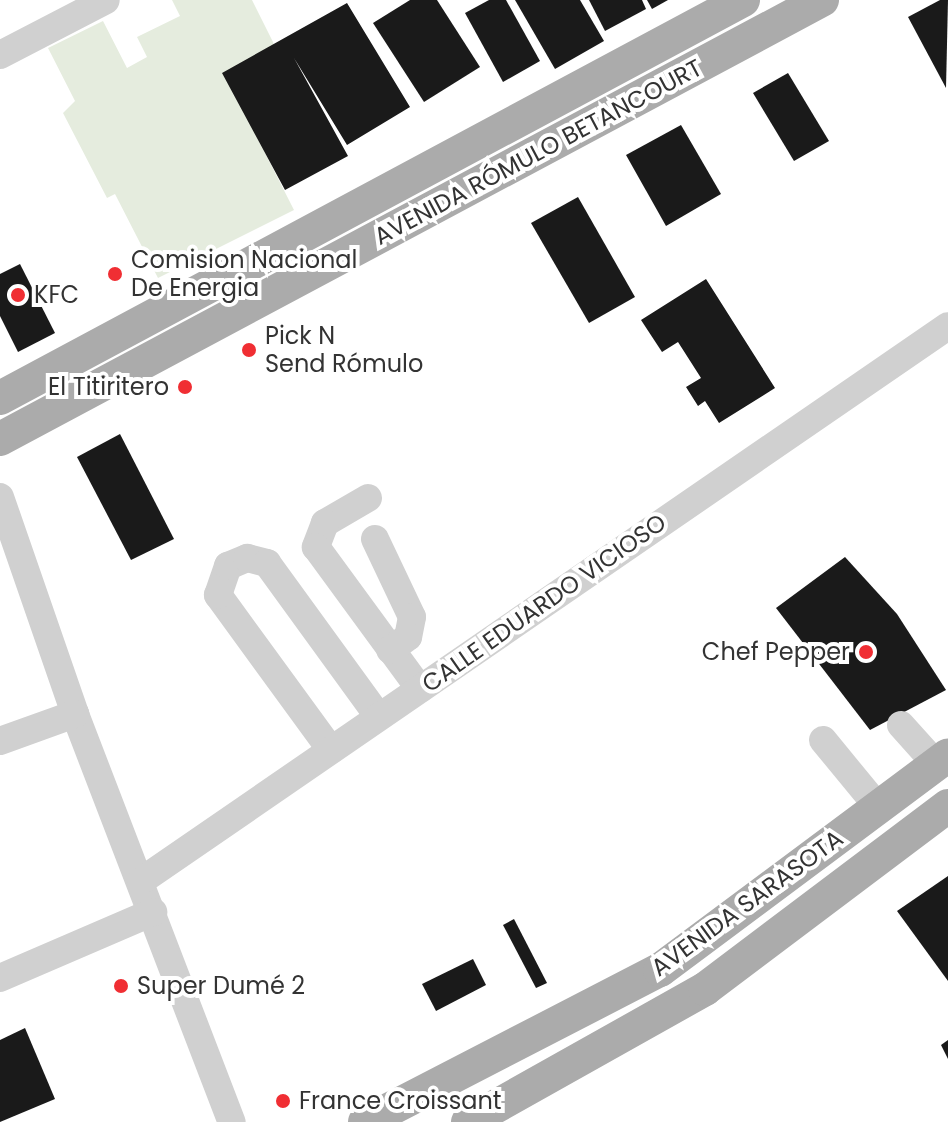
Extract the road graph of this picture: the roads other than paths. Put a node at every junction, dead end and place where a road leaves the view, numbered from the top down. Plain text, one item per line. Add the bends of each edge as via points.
1 (106, 0) edge
2 (743, 0) edge
3 (822, 0) edge
4 (0, 55) edge
5 (948, 326) edge
6 (0, 398) edge
7 (0, 439) edge
8 (0, 497) edge
9 (368, 498) dead end
10 (375, 539) dead end
11 (390, 650) junction
12 (420, 689) junction
13 (75, 714) junction
14 (379, 717) junction
15 (901, 725) dead end
16 (823, 740) dead end
17 (0, 741) edge
18 (331, 750) junction
19 (942, 759) edge
20 (948, 806) edge
21 (878, 807) junction
22 (141, 881) junction
23 (153, 912) junction
24 (0, 978) edge
25 (232, 1122) edge
26 (365, 1122) edge
27 (468, 1122) edge

1 - 4 street
2 - 6 main road, AVENIDA RÓMULO BETANCOURT
3 - 7 main road, AVENIDA RÓMULO BETANCOURT
5 - 12 street, CALLE EDUARDO VICIOSO
8 - 13 street
9 - 11 street via 325,523 316,547
10 - 11 street via 412,617 408,637
11 - 12 street
12 - 14 street, CALLE EDUARDO VICIOSO
13 - 17 street
13 - 22 street
14 - 18 street, CALLE EDUARDO VICIOSO
14 - 18 street via 267,563 247,558 228,566 218,595
15 - 19 street
16 - 21 street
18 - 22 street, CALLE EDUARDO VICIOSO
19 - 21 main road, AVENIDA SARASOTA
20 - 27 main road, AVENIDA SARASOTA via 705,989
21 - 26 main road, AVENIDA SARASOTA via 660,970
22 - 23 street
23 - 24 street
23 - 25 street

